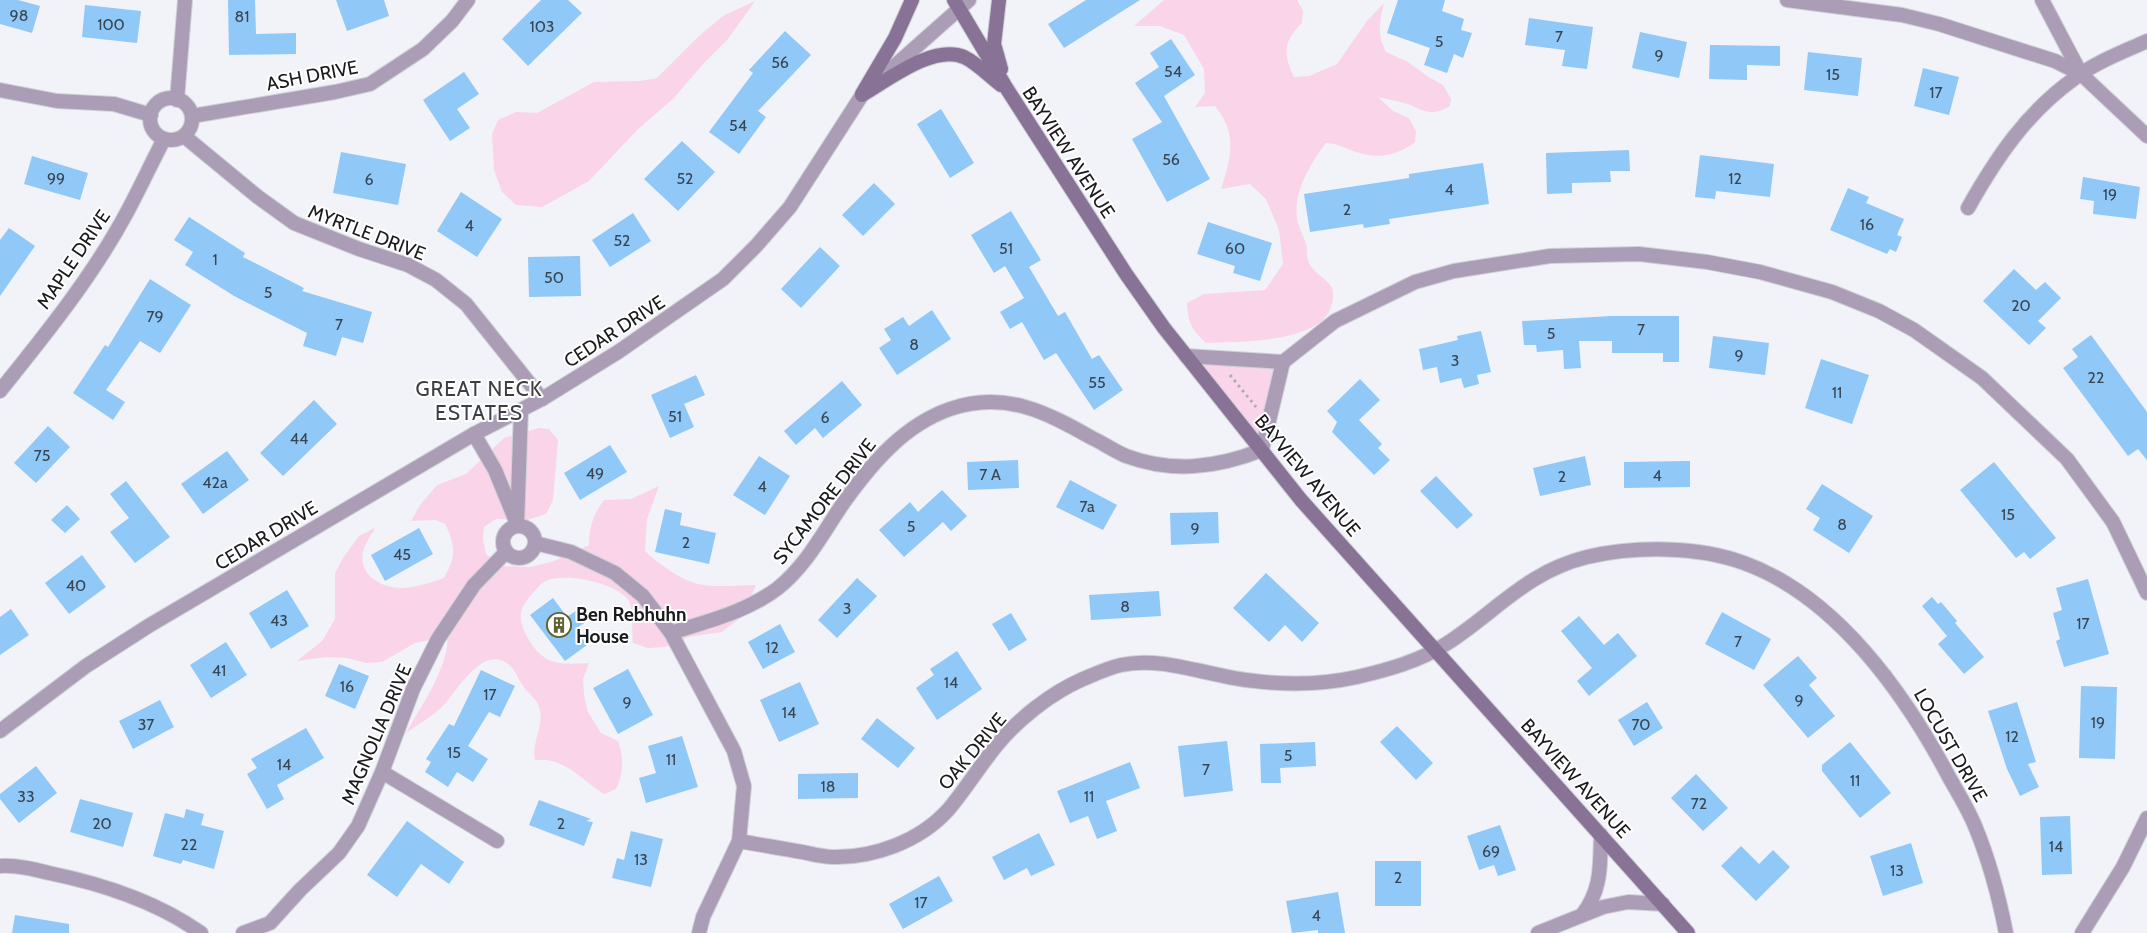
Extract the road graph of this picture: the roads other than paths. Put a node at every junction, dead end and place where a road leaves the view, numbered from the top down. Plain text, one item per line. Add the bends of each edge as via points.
1 (185, 0) edge
2 (468, 0) edge
3 (912, 0) edge
4 (999, 0) edge
5 (1787, 0) edge
6 (2042, 0) edge
7 (960, 3) edge
8 (2147, 42) edge
9 (2081, 74) junction
10 (1007, 89) junction
11 (0, 90) edge
12 (862, 95) junction
13 (177, 100) junction
14 (151, 115) junction
15 (192, 116) junction
16 (184, 136) junction
17 (2147, 136) edge
18 (164, 139) junction
19 (1968, 208) dead end
20 (1186, 356) junction
21 (1283, 362) junction
22 (0, 391) edge
23 (542, 399) junction
24 (521, 410) junction
25 (474, 434) junction
26 (1262, 450) junction
27 (517, 526) junction
28 (535, 542) junction
29 (506, 552) junction
30 (2147, 593) edge
31 (671, 634) junction
32 (1436, 650) junction
33 (0, 731) edge
34 (382, 772) junction
35 (2147, 818) edge
36 (1601, 835) junction
37 (496, 841) dead end
38 (739, 841) junction
39 (0, 866) edge
40 (1663, 904) junction
41 (1582, 915) junction
42 (270, 928) edge
43 (201, 933) edge
44 (243, 933) edge
45 (699, 933) edge
46 (1538, 933) edge
47 (1688, 933) edge
48 (2006, 933) edge
49 (2082, 933) edge

1 - 13 street
2 - 15 street, ASH DRIVE via 423,49 370,84
3 - 12 main road via 895,38
4 - 10 main road via 994,44
5 - 9 street via 1902,15 1939,24 2055,61
6 - 9 street
7 - 10 main road, BAYVIEW AVENUE
7 - 12 street, CEDAR DRIVE
8 - 9 street
9 - 17 street
9 - 19 street via 2042,106 2011,139
10 - 12 main road via 964,57 950,54 937,55 911,66
10 - 20 main road, BAYVIEW AVENUE via 1126,274
11 - 14 street via 57,101 114,104
12 - 23 street, CEDAR DRIVE via 790,207 723,279 618,352
13 - 14 street via 160,101
13 - 15 street via 186,104
14 - 18 street via 153,131
15 - 16 street via 192,124
16 - 18 street via 170,141
16 - 23 street, MYRTLE DRIVE via 294,223 359,250 408,265 436,280 466,304
18 - 22 street, MAPLE DRIVE via 126,215 94,265
20 - 21 street
20 - 26 main road, BAYVIEW AVENUE
21 - 26 street
21 - 30 street via 1335,321 1415,282 1454,270 1550,256 1639,254 1760,272 1832,292 1879,312 1914,330 1982,378 2067,459 2113,522
23 - 24 street, CEDAR DRIVE
24 - 25 street, CEDAR DRIVE
24 - 27 street
25 - 27 street via 495,470
25 - 33 street, CEDAR DRIVE via 150,625 86,666
26 - 31 street, SYCAMORE DRIVE via 1238,460 1204,467 1178,467 1125,456 1050,414 1013,403 981,400 950,409 912,428 884,451 801,564 778,588 748,608
26 - 32 main road, BAYVIEW AVENUE via 1301,500
27 - 28 street via 528,528
27 - 29 street via 504,535
28 - 29 street via 530,554 524,557 517,558
28 - 31 street via 572,552 615,573 643,596
29 - 34 street, MAGNOLIA DRIVE via 474,585 438,639 413,689
31 - 38 street via 739,765 744,786
32 - 36 main road, BAYVIEW AVENUE
32 - 38 street, OAK DRIVE via 1410,662 1357,677 1286,684 1157,664 1122,665 1079,680 1050,697 998,743 946,812 902,843 873,853 832,857
32 - 48 street, LOCUST DRIVE via 1526,582 1586,557 1636,550 1700,552 1743,562 1779,579 1826,613 1851,637 1897,692 1927,736 1975,824
34 - 37 street
34 - 42 street, MAGNOLIA DRIVE via 358,826 339,852 300,890
35 - 49 street via 2123,867
36 - 40 main road, BAYVIEW AVENUE
36 - 41 street via 1597,888
38 - 45 street via 703,917
39 - 43 street via 93,882 142,901
40 - 41 street via 1628,902
40 - 47 main road, BAYVIEW AVENUE
41 - 46 street
42 - 44 street, MAGNOLIA DRIVE

